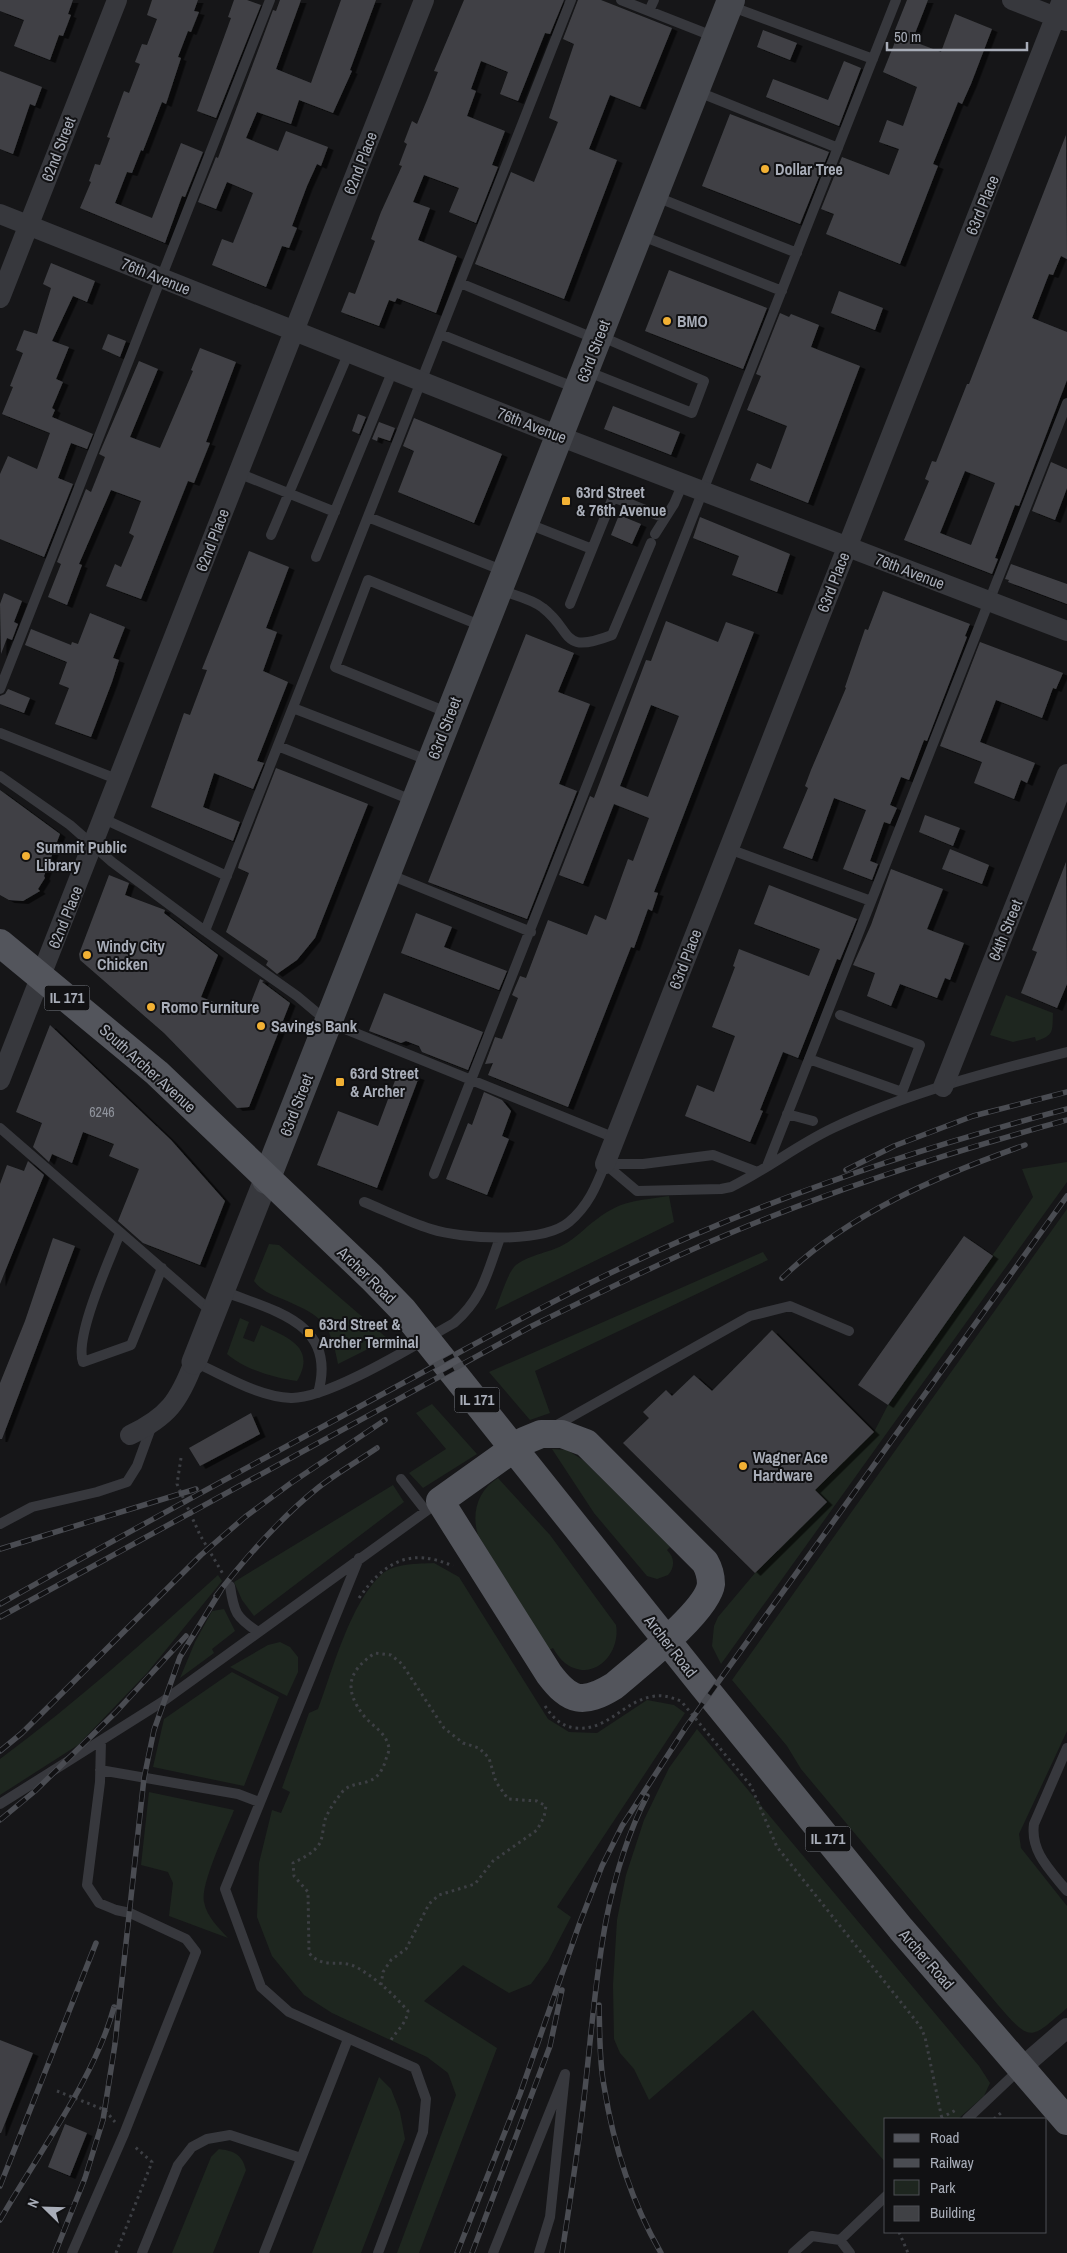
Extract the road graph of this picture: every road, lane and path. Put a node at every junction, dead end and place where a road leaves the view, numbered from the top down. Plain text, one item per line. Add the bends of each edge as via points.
1 (117, 0) edge
2 (270, 0) edge
3 (424, 0) edge
4 (571, 0) edge
5 (621, 0) edge
6 (654, 0) edge
7 (896, 0) edge
8 (1012, 0) edge
9 (730, 3) edge
10 (650, 11) junction
11 (1062, 13) edge
12 (716, 37) junction
13 (873, 58) junction
14 (695, 91) junction
15 (838, 148) junction
16 (654, 196) junction
17 (0, 214) edge
18 (29, 225) junction
19 (639, 234) junction
20 (797, 253) junction
21 (161, 278) junction
22 (460, 282) junction
23 (782, 291) junction
24 (0, 298) edge
25 (294, 330) junction
26 (440, 334) junction
27 (598, 338) junction
28 (349, 352) junction
29 (393, 370) junction
30 (581, 380) junction
31 (421, 381) junction
32 (1067, 403) edge
33 (559, 436) junction
34 (238, 473) junction
35 (682, 483) junction
36 (704, 491) junction
37 (289, 493) junction
38 (335, 512) junction
39 (368, 517) junction
40 (665, 518) junction
41 (525, 522) junction
42 (271, 535) dead end
43 (847, 546) junction
44 (592, 549) junction
45 (316, 557) dead end
46 (502, 581) junction
47 (989, 601) junction
48 (570, 604) dead end
49 (484, 626) junction
50 (1067, 631) edge
51 (0, 689) edge
52 (292, 708) junction
53 (450, 713) junction
54 (0, 733) edge
55 (278, 746) junction
56 (431, 761) junction
57 (1067, 774) edge
58 (0, 776) edge
59 (119, 780) junction
60 (415, 801) junction
61 (104, 819) junction
62 (93, 846) junction
63 (728, 848) junction
64 (387, 874) junction
65 (227, 876) junction
66 (871, 901) junction
67 (205, 932) junction
68 (531, 932) junction
69 (0, 943) edge
70 (41, 977) junction
71 (840, 1015) dead end
72 (328, 1022) junction
73 (1067, 1052) edge
74 (809, 1059) junction
75 (0, 1080) edge
76 (472, 1082) junction
77 (943, 1087) junction
78 (787, 1114) junction
79 (812, 1121) dead end
80 (0, 1128) edge
81 (615, 1138) junction
82 (605, 1164) junction
83 (767, 1166) junction
84 (757, 1172) junction
85 (434, 1174) dead end
86 (266, 1180) junction
87 (364, 1202) dead end
88 (120, 1233) junction
89 (500, 1238) junction
90 (162, 1268) junction
91 (218, 1302) junction
92 (849, 1331) dead end
93 (194, 1362) junction
94 (318, 1393) junction
95 (152, 1424) junction
96 (541, 1434) junction
97 (130, 1435) dead end
98 (181, 1458) dead end
99 (401, 1479) dead end
100 (433, 1506) junction
101 (0, 1524) edge
102 (359, 1558) junction
103 (456, 1568) dead end
104 (230, 1586) joint
105 (358, 1600) dead end
106 (258, 1632) junction
107 (667, 1640) junction
108 (542, 1700) dead end
109 (101, 1740) junction
110 (1067, 1748) edge
111 (100, 1770) junction
112 (259, 1802) junction
113 (0, 1804) edge
114 (1067, 1891) edge
115 (381, 1985) junction
116 (1067, 2028) edge
117 (348, 2039) junction
118 (391, 2040) dead end
119 (1021, 2068) junction
120 (1003, 2111) dead end
121 (1064, 2113) edge
122 (942, 2118) edge
123 (968, 2118) edge
124 (995, 2118) edge
125 (301, 2158) junction
126 (884, 2198) edge
127 (899, 2233) edge
128 (840, 2240) junction
129 (72, 2253) edge
130 (142, 2253) edge
131 (264, 2253) edge
132 (378, 2253) edge
133 (493, 2253) edge
134 (539, 2253) edge
135 (793, 2253) edge
136 (850, 2253) edge
137 (908, 2253) edge

1 - 18 street, 62nd Street
2 - 21 lane
3 - 25 street, 62nd Place
4 - 22 lane
5 - 10 lane
6 - 10 lane
7 - 13 lane
8 - 11 street
9 - 12 main road, 63rd Street
9 - 13 lane
10 - 12 lane
11 - 43 street, 63rd Place
12 - 14 main road, 63rd Street
13 - 15 lane
14 - 15 lane
14 - 16 main road, 63rd Street
15 - 20 lane
16 - 19 main road, 63rd Street
16 - 20 lane
17 - 18 street, 76th Avenue
18 - 21 street, 76th Avenue
18 - 24 street, 62nd Street
19 - 23 lane
19 - 27 main road, 63rd Street
20 - 23 lane
21 - 25 street, 76th Avenue
21 - 51 lane
22 - 26 lane
22 - 27 lane
23 - 36 lane
25 - 28 street, 76th Avenue
25 - 34 street, 62nd Place
26 - 30 lane
26 - 31 lane
27 - 30 main road, 63rd Street
27 - 30 lane via 704,381 692,413
28 - 29 street, 76th Avenue
28 - 37 lane
29 - 31 street, 76th Avenue
29 - 38 lane
30 - 33 main road, 63rd Street
31 - 33 street, 76th Avenue
31 - 39 lane
32 - 47 lane
33 - 35 street, 76th Avenue
33 - 41 main road, 63rd Street
34 - 37 lane
34 - 59 street, 62nd Place
35 - 36 street, 76th Avenue
35 - 40 lane
36 - 43 street, 76th Avenue
36 - 68 lane
37 - 38 lane
37 - 42 lane
38 - 45 lane
39 - 46 lane
39 - 52 lane
40 - 44 lane via 613,497
40 - 46 lane via 653,538 612,635 590,644 569,639 542,608
41 - 44 lane
41 - 46 main road, 63rd Street
43 - 47 street, 76th Avenue
43 - 63 street, 63rd Place
44 - 48 lane
46 - 49 main road, 63rd Street
47 - 50 street, 76th Avenue
47 - 66 lane
49 - 53 main road, 63rd Street
49 - 53 lane via 368,580 335,667
52 - 55 lane
52 - 56 lane
53 - 56 main road, 63rd Street
54 - 59 lane
55 - 60 lane
55 - 65 lane
56 - 60 main road, 63rd Street
57 - 77 street, 64th Street
58 - 62 lane via 70,825
59 - 61 street, 62nd Place
60 - 64 main road, 63rd Street
61 - 62 street, 62nd Place
61 - 65 lane
62 - 67 lane
62 - 70 street, 62nd Place
63 - 66 lane
63 - 81 street, 63rd Place
64 - 68 lane
64 - 72 main road, 63rd Street
65 - 67 lane
66 - 74 lane
67 - 72 lane via 297,996
68 - 76 lane
69 - 70 main road, South Archer Avenue / IL 171
70 - 75 street, 62nd Place
70 - 86 main road, South Archer Avenue / IL 171 via 157,1073
71 - 74 lane via 920,1045 902,1092
72 - 76 lane
72 - 86 main road, 63rd Street
73 - 77 lane
74 - 78 lane
76 - 81 lane
76 - 85 lane
77 - 83 lane via 834,1128
78 - 79 lane
78 - 83 lane
80 - 88 lane
81 - 82 street, 63rd Place
82 - 84 lane via 643,1164 713,1154
82 - 84 lane via 637,1191 720,1190
82 - 89 lane via 594,1193 568,1224 530,1236
83 - 84 lane
86 - 91 street, 63rd Street
86 - 107 main road, Archer Road / IL 171 via 403,1310
87 - 89 lane via 432,1230
88 - 90 lane
88 - 90 lane via 91,1308 80,1356 83,1362 131,1345
89 - 94 lane via 470,1309 454,1322 399,1353
90 - 91 lane
91 - 93 street, 63rd Street
91 - 94 lane via 283,1314 299,1322 317,1343 322,1357
92 - 96 lane via 790,1306 750,1316
93 - 94 lane via 272,1395 292,1398
93 - 95 street, 63rd Street via 176,1401
95 - 97 street, 63rd Street
95 - 101 lane via 137,1466 127,1482 32,1507
96 - 100 main road via 524,1441
96 - 107 main road via 562,1434 586,1443 705,1562 711,1585 694,1612
98 - 104 path via 177,1484 200,1535
99 - 100 lane
100 - 102 lane
100 - 107 main road via 549,1674 567,1695 586,1699 598,1696
102 - 106 lane
102 - 112 lane
103 - 105 path via 438,1559 416,1557 396,1562 373,1578
104 - 106 lane via 233,1606 241,1620
106 - 109 lane via 162,1702
107 - 119 main road, Archer Road / IL 171 via 901,1930
108 - 122 path via 552,1717 568,1727 586,1729 600,1726 636,1701 651,1696 666,1696 680,1701 688,1709 751,1786 777,1847 920,2026
109 - 111 lane
109 - 113 lane
110 - 114 lane via 1032,1834 1041,1858
111 - 112 lane via 238,1794
111 - 129 lane via 87,1885 99,1903 130,1913 186,1939 196,1952 124,2134
112 - 117 lane via 225,1889 261,1987 289,2012
115 - 115 path via 358,1967 342,1962 326,1964 316,1961 309,1953 308,1892 294,1876 293,1863 307,1856 320,1842 333,1803 346,1789 366,1783 383,1771 389,1749 383,1733 364,1716 353,1697 350,1683 358,1666 375,1653 391,1655 402,1664 444,1728 463,1743 479,1748 489,1758 496,1782 508,1799 537,1801 546,1806 536,1830 493,1861 475,1884 439,1895 429,1904 406,1950 390,1960 383,1972
115 - 118 path via 408,2011 407,2022
116 - 119 street
117 - 125 lane
117 - 132 lane via 415,2068 426,2099 423,2132
119 - 121 main road, Archer Road / IL 171
119 - 123 lane
120 - 124 path
125 - 130 lane via 230,2135 207,2139 192,2147 178,2166
125 - 131 lane
126 - 128 lane
127 - 137 path
128 - 135 lane via 812,2236
128 - 136 lane
133 - 134 lane via 565,2074 550,2217

